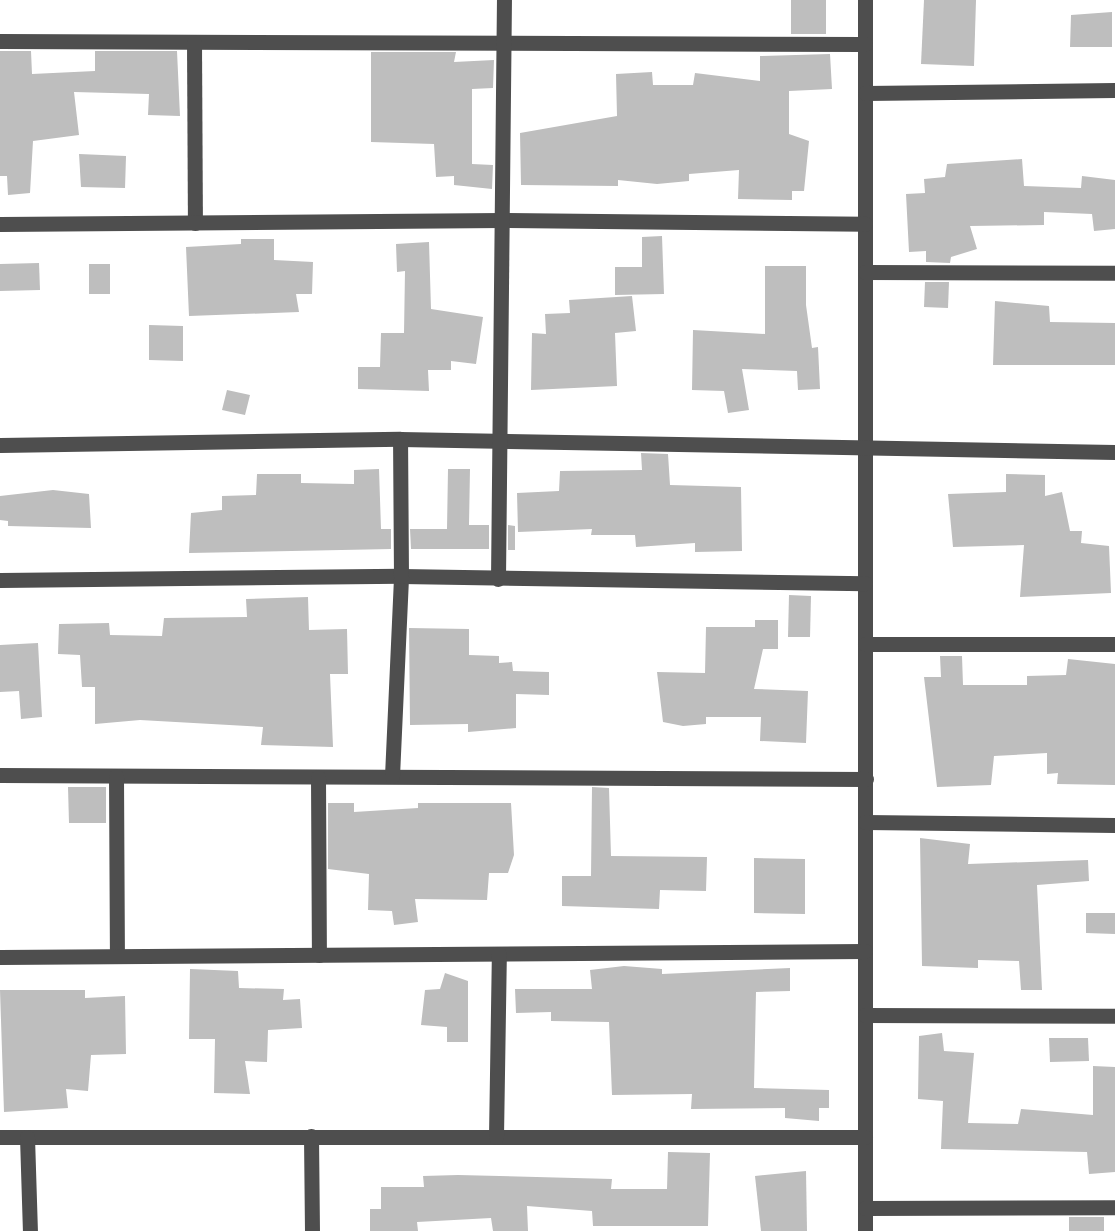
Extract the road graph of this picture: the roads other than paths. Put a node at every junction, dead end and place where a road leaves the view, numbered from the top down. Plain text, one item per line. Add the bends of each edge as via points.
1 (504, 0) edge
2 (865, 0) edge
3 (504, 39) junction
4 (0, 41) edge
5 (194, 42) junction
6 (865, 44) junction
7 (1115, 90) edge
8 (865, 93) junction
9 (502, 220) junction
10 (195, 223) junction
11 (0, 224) edge
12 (865, 224) junction
13 (865, 272) junction
14 (1115, 273) edge
15 (400, 439) junction
16 (501, 442) junction
17 (0, 445) edge
18 (865, 447) junction
19 (1115, 452) edge
20 (401, 576) junction
21 (498, 579) junction
22 (0, 580) edge
23 (865, 582) junction
24 (865, 644) junction
25 (1115, 644) edge
26 (0, 775) edge
27 (116, 776) junction
28 (392, 776) junction
29 (318, 777) junction
30 (866, 779) junction
31 (865, 822) junction
32 (1115, 825) edge
33 (865, 951) junction
34 (499, 954) junction
35 (319, 955) junction
36 (117, 956) junction
37 (0, 957) edge
38 (865, 1015) junction
39 (1115, 1016) edge
40 (311, 1136) junction
41 (0, 1137) edge
42 (27, 1137) junction
43 (496, 1137) junction
44 (865, 1137) junction
45 (1115, 1207) edge
46 (865, 1208) junction
47 (30, 1231) edge
48 (312, 1231) edge
49 (865, 1231) edge

1 - 3 street
2 - 6 street
3 - 5 street
3 - 6 street
3 - 9 street
4 - 5 street
5 - 10 street
6 - 8 street
7 - 8 street
8 - 12 street
9 - 10 street
9 - 12 street
9 - 16 street
10 - 11 street
12 - 13 street
13 - 14 street
13 - 18 street
15 - 16 street
15 - 17 street
15 - 20 street
16 - 18 street
16 - 21 street
18 - 19 street
18 - 23 street
20 - 21 street
20 - 22 street
20 - 28 street
21 - 23 street
23 - 24 street
24 - 25 street
24 - 30 street
26 - 27 street
27 - 29 street
27 - 36 street
28 - 29 street
28 - 30 street
29 - 35 street
30 - 31 street
31 - 32 street
31 - 33 street
33 - 34 street
33 - 38 street
34 - 35 street
34 - 43 street
35 - 36 street
36 - 37 street
38 - 39 street
38 - 44 street
40 - 42 street
40 - 43 street
40 - 48 street
41 - 42 street
42 - 47 street
43 - 44 street
44 - 46 street
45 - 46 street
46 - 49 street

